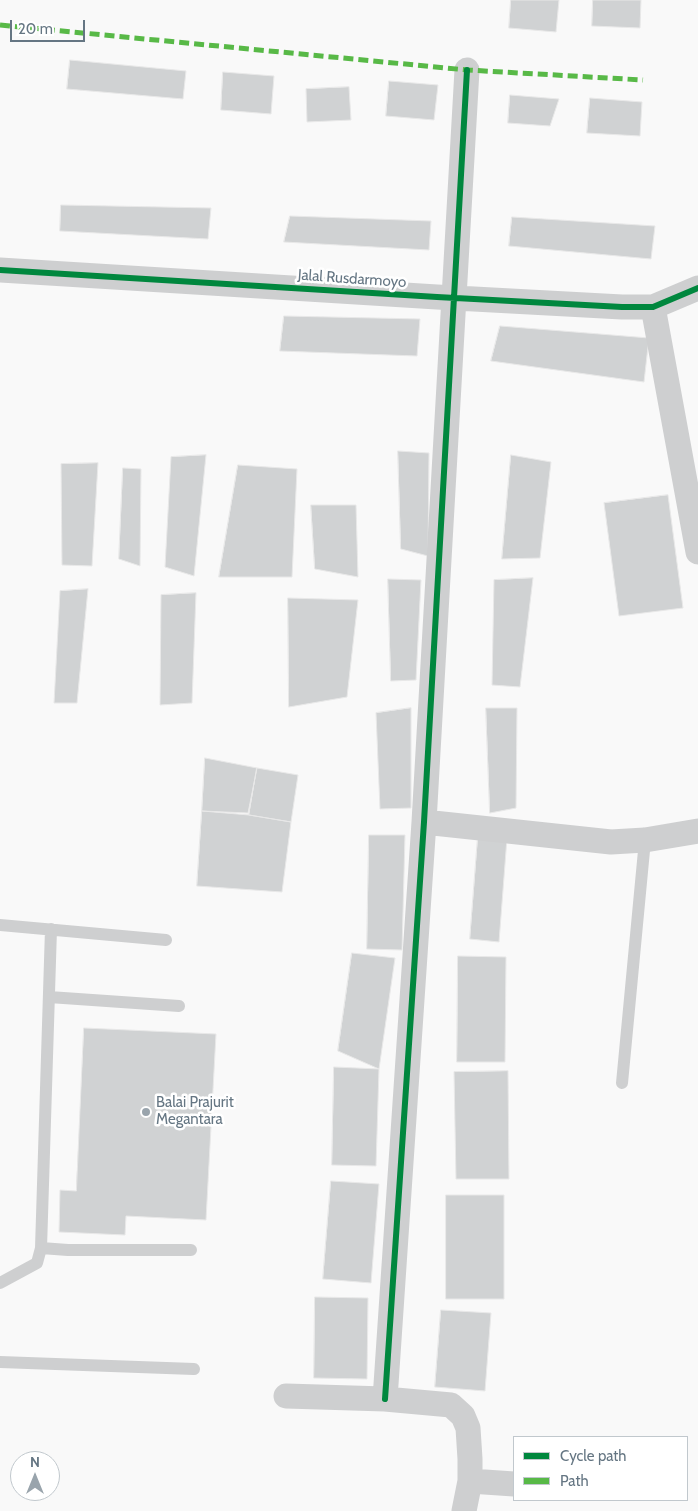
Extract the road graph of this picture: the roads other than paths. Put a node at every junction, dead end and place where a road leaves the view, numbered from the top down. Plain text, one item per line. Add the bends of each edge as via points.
1 (467, 70) dead end
2 (0, 270) edge
3 (698, 288) edge
4 (454, 297) junction
5 (653, 307) junction
6 (689, 458) edge
7 (698, 552) edge
8 (424, 822) junction
9 (698, 832) edge
10 (645, 840) junction
11 (0, 925) edge
12 (51, 930) junction
13 (166, 940) dead end
14 (49, 997) junction
15 (179, 1006) dead end
16 (622, 1083) dead end
17 (41, 1248) junction
18 (191, 1250) dead end
19 (0, 1283) edge
20 (0, 1362) edge
21 (0, 1366) edge
22 (194, 1369) dead end
23 (286, 1396) dead end
24 (385, 1399) junction
25 (470, 1481) junction
26 (513, 1484) edge
27 (464, 1511) edge

1 - 4 street
2 - 4 street, Jalal Rusdarmoyo
3 - 5 street, Jalal Rusdarmoyo
4 - 5 street, Jalal Rusdarmoyo
4 - 8 street
5 - 6 street
6 - 7 street
8 - 10 street via 611,842
8 - 24 street
9 - 10 street
10 - 16 lane
11 - 12 lane
12 - 13 lane
12 - 14 lane
14 - 15 lane
14 - 17 lane
17 - 18 lane
17 - 19 lane via 36,1263
20 - 21 lane
20 - 22 lane
23 - 24 street
24 - 25 street via 451,1405 463,1416 468,1428
25 - 26 street
25 - 27 street

